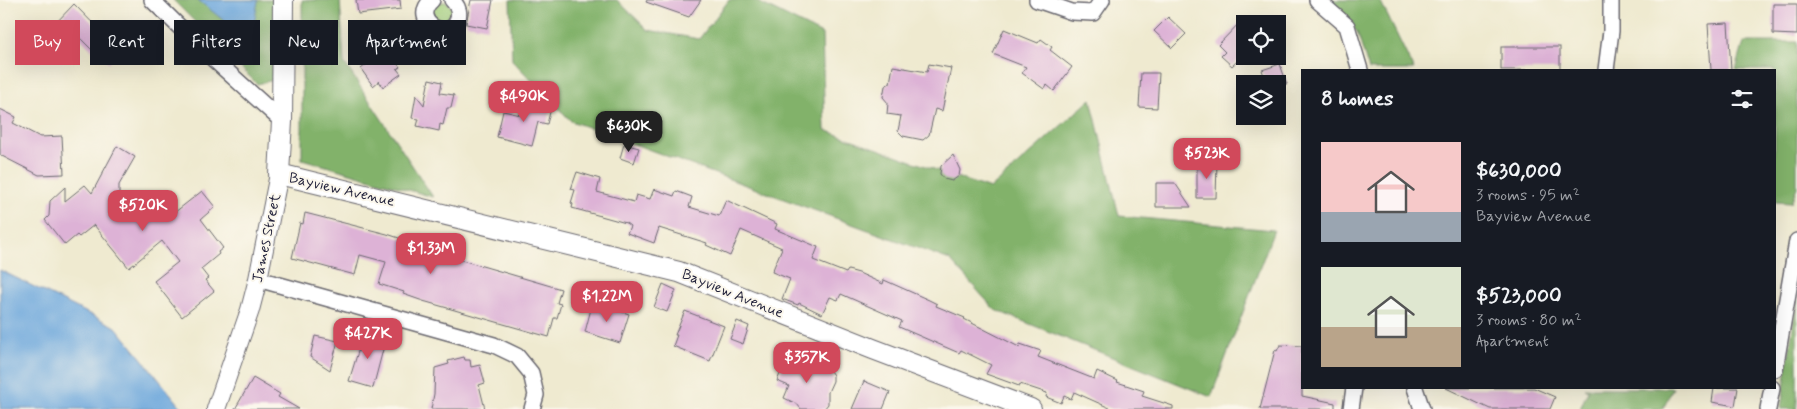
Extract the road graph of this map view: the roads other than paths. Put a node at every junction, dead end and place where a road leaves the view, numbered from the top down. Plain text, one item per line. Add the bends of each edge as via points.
1 (152, 0) edge
2 (283, 0) edge
3 (430, 0) edge
4 (452, 0) edge
5 (1037, 0) edge
6 (1102, 0) edge
7 (1317, 0) edge
8 (1611, 0) edge
9 (1360, 69) edge
10 (1606, 69) edge
11 (282, 121) junction
12 (279, 174) junction
13 (1797, 241) edge
14 (258, 280) junction
15 (1776, 363) edge
16 (1354, 389) edge
17 (1415, 389) edge
18 (1772, 389) edge
19 (216, 409) edge
20 (532, 409) edge
21 (1031, 409) edge
22 (1350, 409) edge
23 (1422, 409) edge
24 (1768, 409) edge

1 - 11 street
2 - 11 main road, James Street
3 - 4 street via 425,11 427,21 434,28 445,30 457,20 458,9
5 - 6 street via 1072,12 1093,13
7 - 9 street via 1347,26
8 - 10 street
11 - 12 main road, James Street
12 - 14 street, James Street
12 - 21 main road, Bayview Avenue via 679,272
13 - 15 street
14 - 19 street, James Street
14 - 20 street via 494,344 518,356 531,373 536,395
16 - 22 street
17 - 23 street
18 - 24 street

